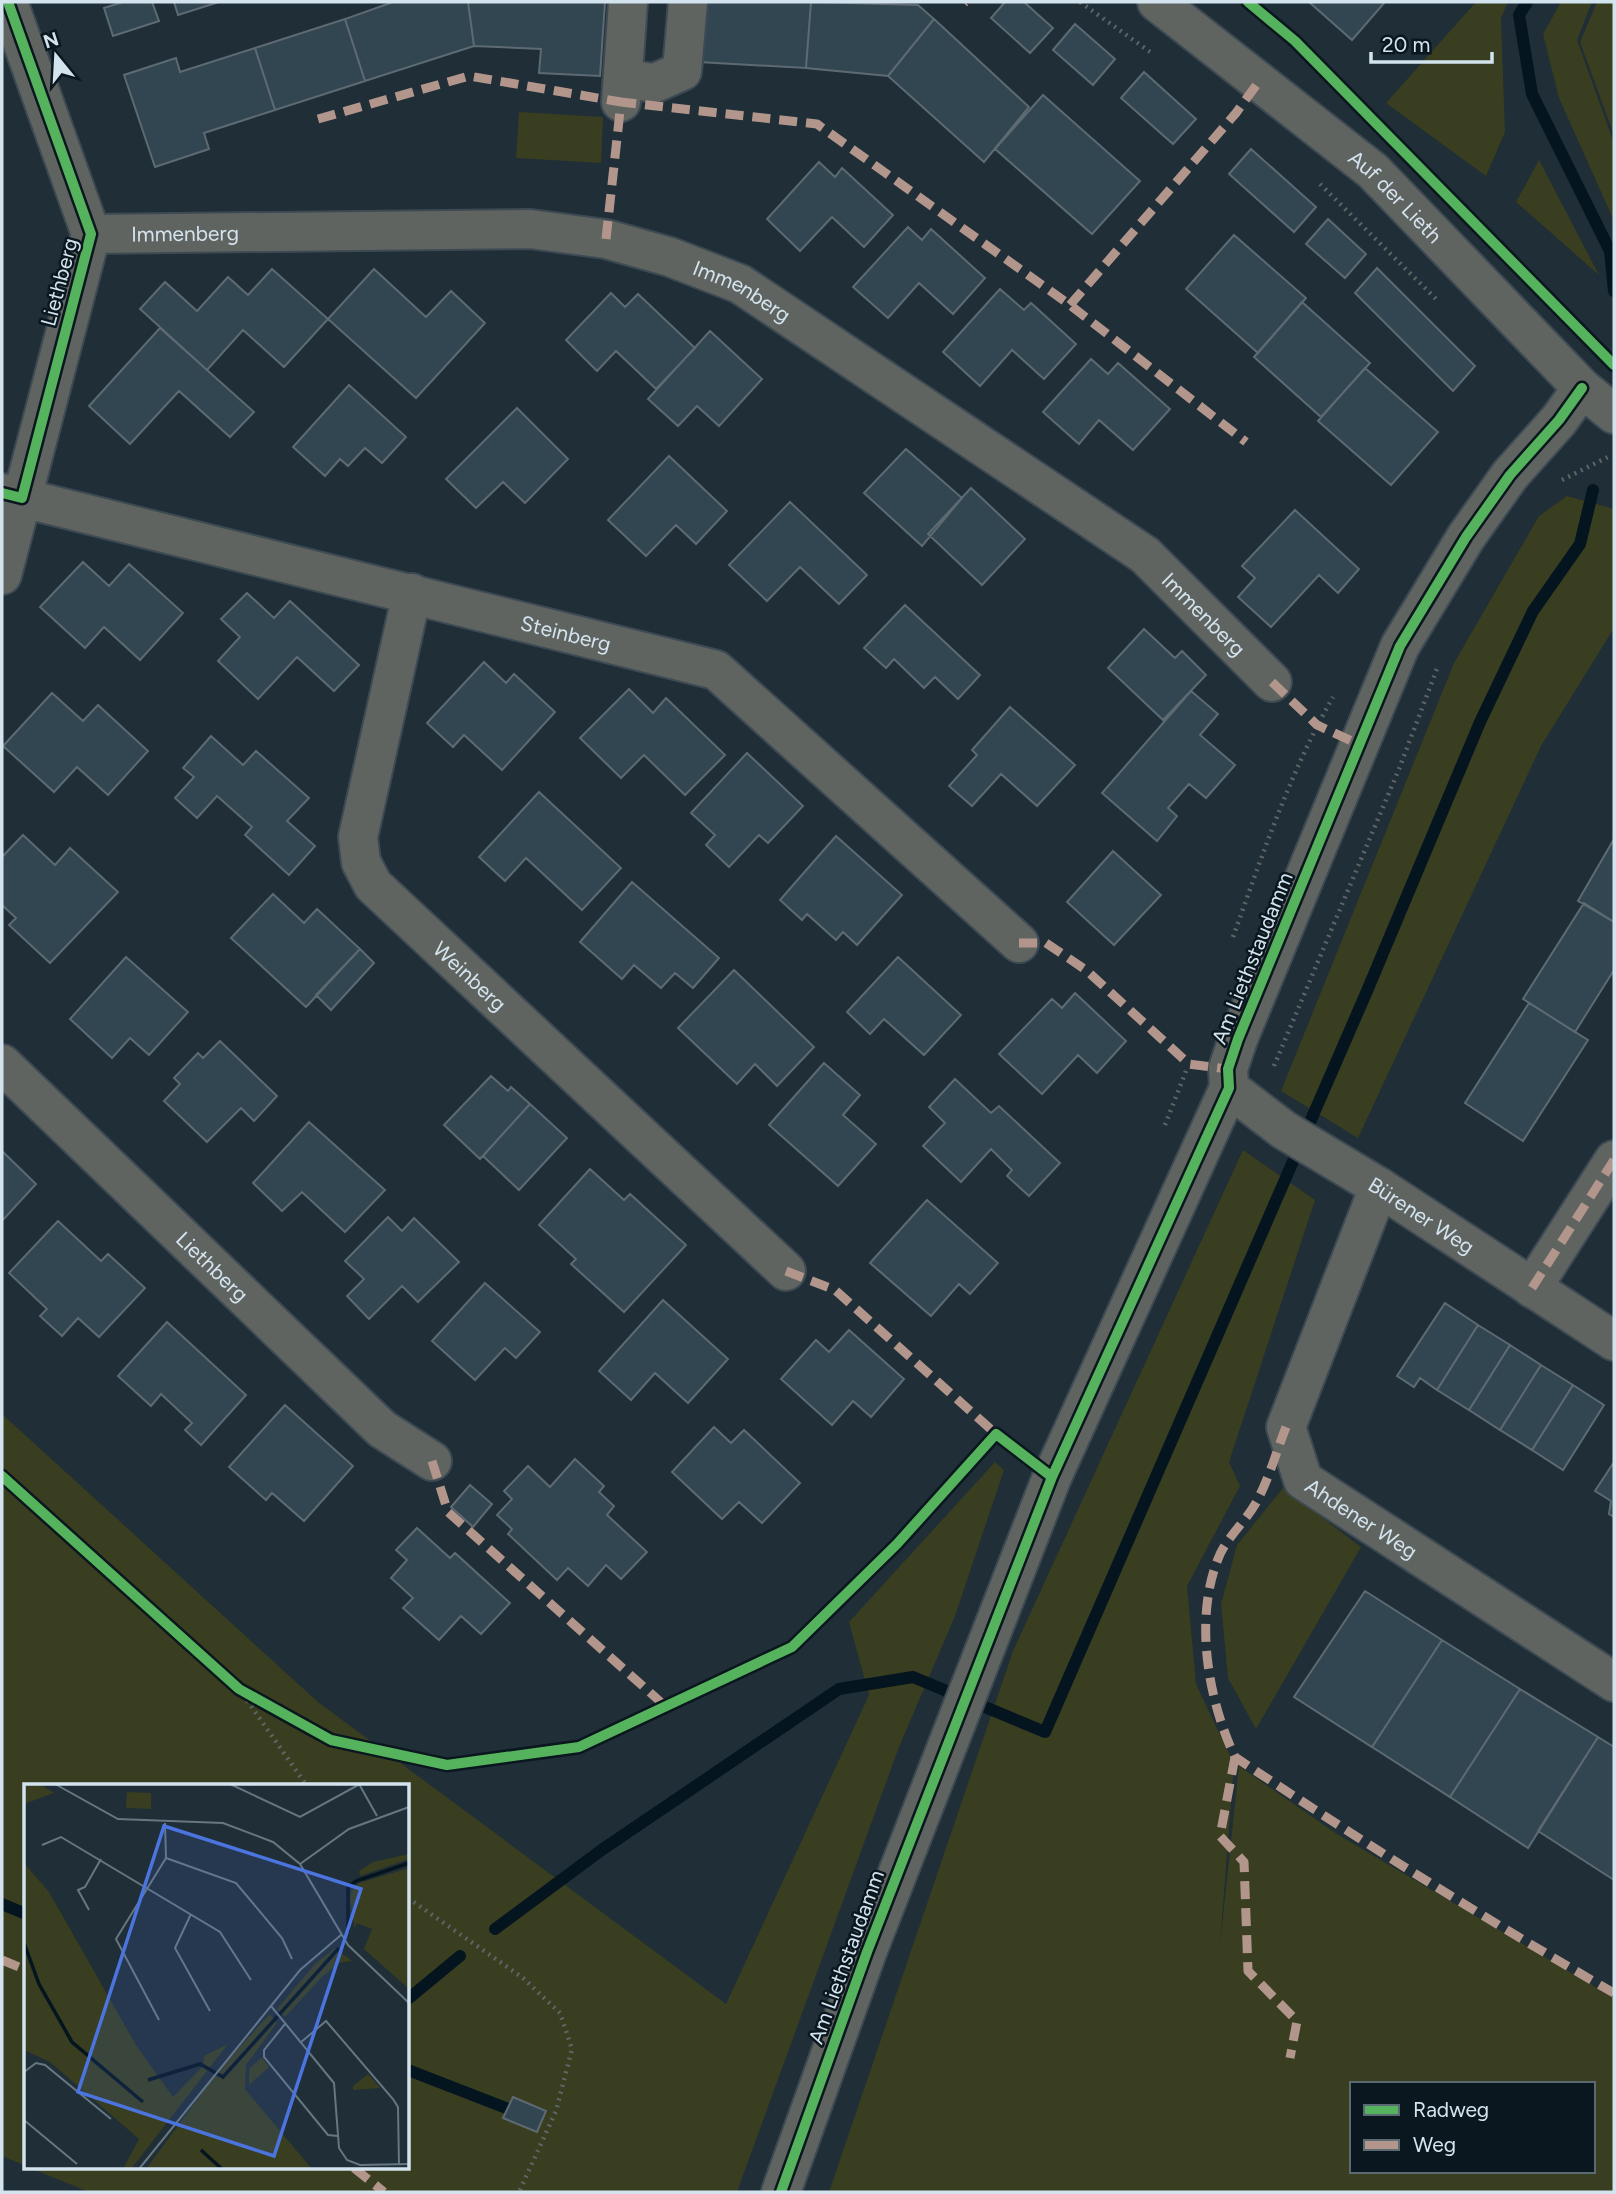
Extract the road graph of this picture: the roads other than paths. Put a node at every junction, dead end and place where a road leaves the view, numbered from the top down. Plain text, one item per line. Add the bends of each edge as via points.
1 (8, 2) edge
2 (628, 2) edge
3 (688, 2) edge
4 (1157, 2) edge
5 (91, 234) junction
6 (1582, 388) junction
7 (1614, 414) edge
8 (12, 496) edge
9 (2, 575) edge
10 (412, 593) junction
11 (1272, 682) dead end
12 (1019, 943) dead end
13 (2, 1063) edge
14 (1240, 1096) junction
15 (1614, 1160) edge
16 (1379, 1188) junction
17 (786, 1271) dead end
18 (1532, 1288) junction
19 (1614, 1341) edge
20 (432, 1461) dead end
21 (1614, 1682) edge
22 (781, 2192) edge

1 - 5 street, Liethberg
2 - 3 street via 622,91 682,71
4 - 6 street, Auf der Lieth via 1373,171
5 - 8 street, Liethberg
5 - 11 street, Immenberg via 530,229 606,239 693,266 740,284 1145,555
6 - 7 street, Auf der Lieth
6 - 14 street, Am Liethstaudamm via 1466,537 1400,646 1238,1039 1228,1069
8 - 9 street, Liethberg
8 - 10 street, Steinberg
10 - 12 street, Steinberg via 716,670
10 - 17 street, Weinberg via 358,837 361,862 373,885
13 - 20 street, Liethberg via 382,1429
14 - 16 street, Bürener Weg via 1284,1130
14 - 22 street, Am Liethstaudamm via 1052,1476 867,1952
15 - 18 street
16 - 18 street, Bürener Weg
16 - 21 street, Ahdener Weg via 1286,1427 1303,1480
18 - 19 street, Bürener Weg

